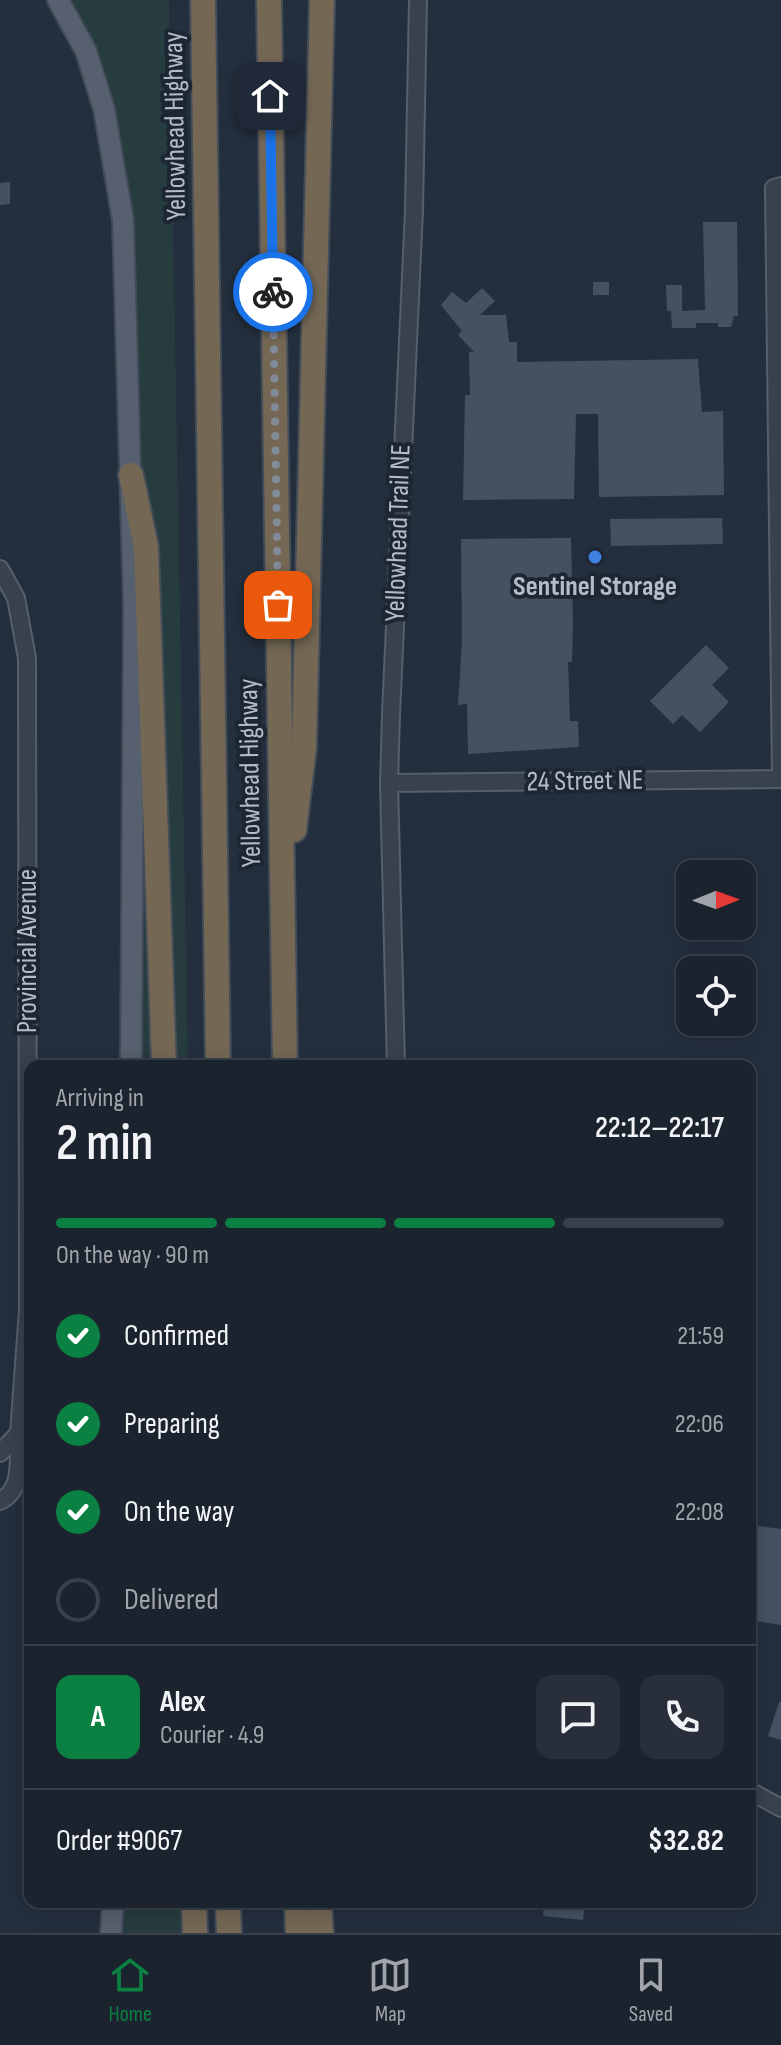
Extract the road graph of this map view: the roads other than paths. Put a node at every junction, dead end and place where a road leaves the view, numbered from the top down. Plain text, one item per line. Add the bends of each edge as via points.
1 (58, 0) edge
2 (203, 0) edge
3 (269, 0) edge
4 (322, 0) edge
5 (418, 0) edge
6 (777, 187) edge
7 (131, 475) junction
8 (0, 569) edge
9 (781, 779) edge
10 (389, 783) junction
11 (283, 924) junction
12 (28, 1060) edge
13 (131, 1060) edge
14 (164, 1060) edge
15 (218, 1060) edge
16 (285, 1060) edge
17 (396, 1060) edge
18 (24, 1364) edge
19 (19, 1433) junction
20 (0, 1453) edge
21 (0, 1501) edge
22 (756, 1794) edge
23 (781, 1808) edge
24 (113, 1908) edge
25 (194, 1908) edge
26 (228, 1908) edge
27 (297, 1908) edge
28 (319, 1908) edge
29 (111, 1933) edge
30 (195, 1933) edge
31 (229, 1933) edge
32 (298, 1933) edge
33 (321, 1933) edge

1 - 7 main road via 86,51 114,161 125,256
2 - 15 highway, Yellowhead Highway
3 - 11 highway, Yellowhead Highway
4 - 11 highway via 304,748
5 - 10 street, Yellowhead Trail NE
6 - 9 street
7 - 13 main road
7 - 14 highway via 146,546
8 - 12 street, Provincial Avenue via 16,598 27,658
9 - 10 street, 24 Street NE
10 - 17 street, Yellowhead Trail NE
11 - 16 highway, Yellowhead Highway
18 - 19 street, Provincial Avenue
19 - 20 street
19 - 21 street, Provincial Avenue via 16,1487
22 - 23 street
24 - 29 main road
25 - 30 highway
26 - 31 highway
27 - 32 highway
28 - 33 highway

